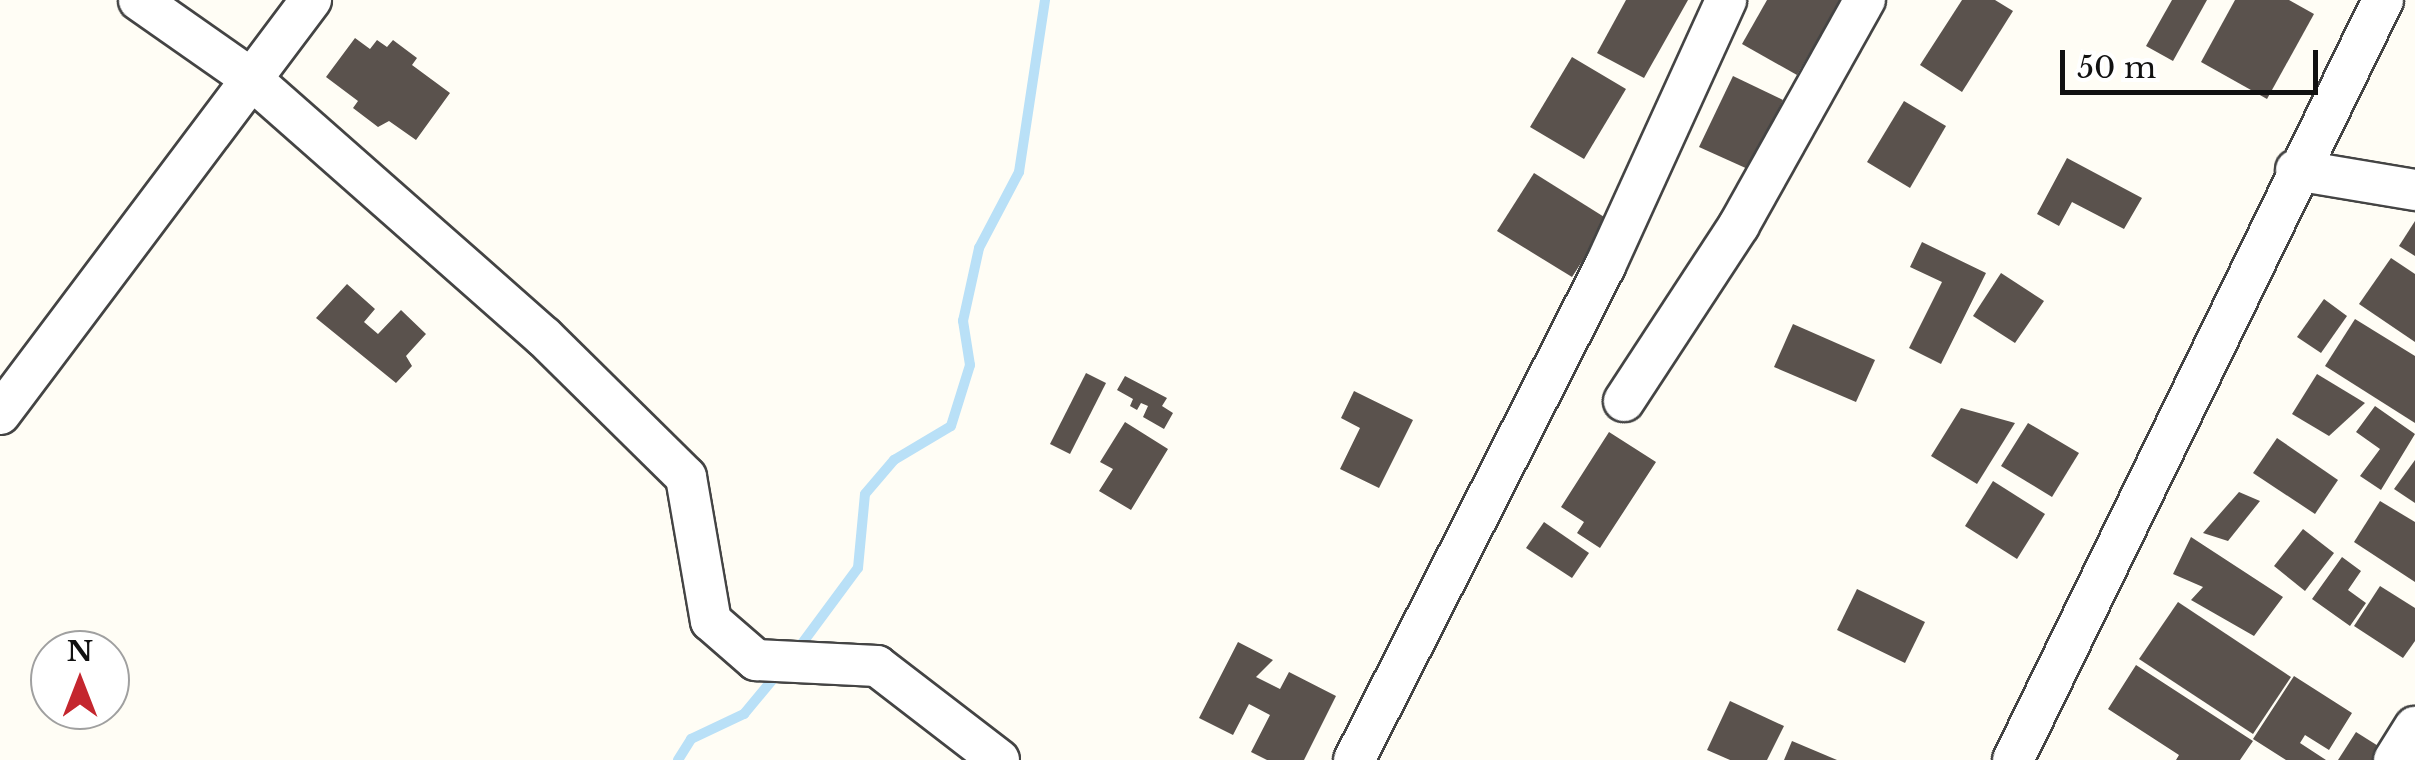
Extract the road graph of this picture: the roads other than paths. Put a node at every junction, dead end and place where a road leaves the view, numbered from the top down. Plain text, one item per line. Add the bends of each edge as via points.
1 (139, 0) edge
2 (312, 0) edge
3 (1726, 0) edge
4 (1865, 0) edge
5 (2384, 0) edge
6 (250, 77) junction
7 (2296, 170) junction
8 (2415, 190) edge
9 (1624, 401) dead end
10 (0, 414) edge
11 (2415, 727) edge
12 (999, 760) edge
13 (1354, 760) edge
14 (2013, 760) edge
15 (2394, 760) edge

1 - 6 street
2 - 6 street
3 - 13 street via 1605,266
4 - 9 street via 1740,225
5 - 7 street
6 - 10 street
6 - 12 street via 544,337 686,477 710,621 756,660 877,666
7 - 8 street
7 - 14 street
11 - 15 street

